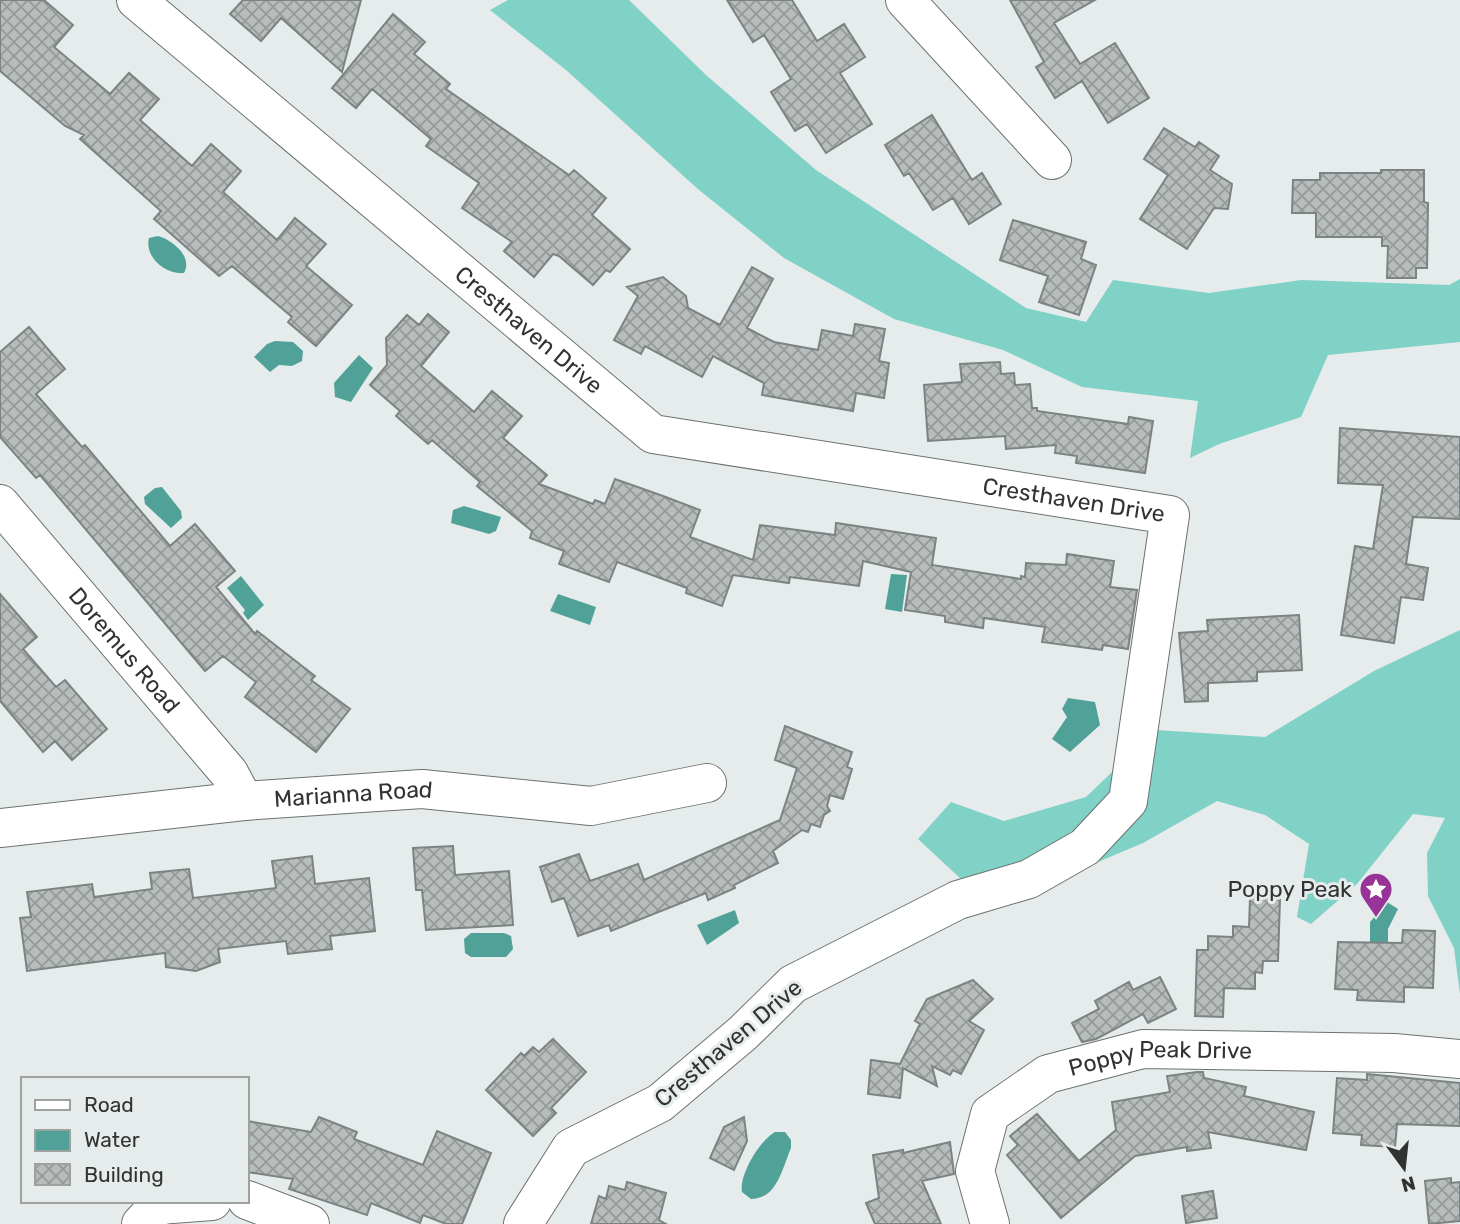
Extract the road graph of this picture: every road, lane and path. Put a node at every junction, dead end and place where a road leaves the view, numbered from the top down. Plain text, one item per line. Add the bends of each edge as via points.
1 (136, 0) edge
2 (905, 0) edge
3 (1052, 160) dead end
4 (0, 504) edge
5 (707, 783) dead end
6 (244, 801) junction
7 (0, 828) edge
8 (1460, 1059) edge
9 (248, 1200) edge
10 (186, 1203) edge
11 (141, 1224) edge
12 (310, 1224) edge
13 (523, 1224) edge
14 (989, 1224) edge

1 - 13 street, Cresthaven Drive via 653,434 1170,515 1128,801 1085,847 1029,879 958,900 793,984 660,1103 571,1148
2 - 3 street
4 - 6 street, Doremus Road via 229,773
5 - 6 street, Marianna Road via 591,806 422,789
6 - 7 street, Marianna Road
8 - 14 street, Poppy Peak Drive via 1394,1053 1143,1049 1048,1073 990,1114 975,1171
9 - 12 street
10 - 11 street via 159,1205

